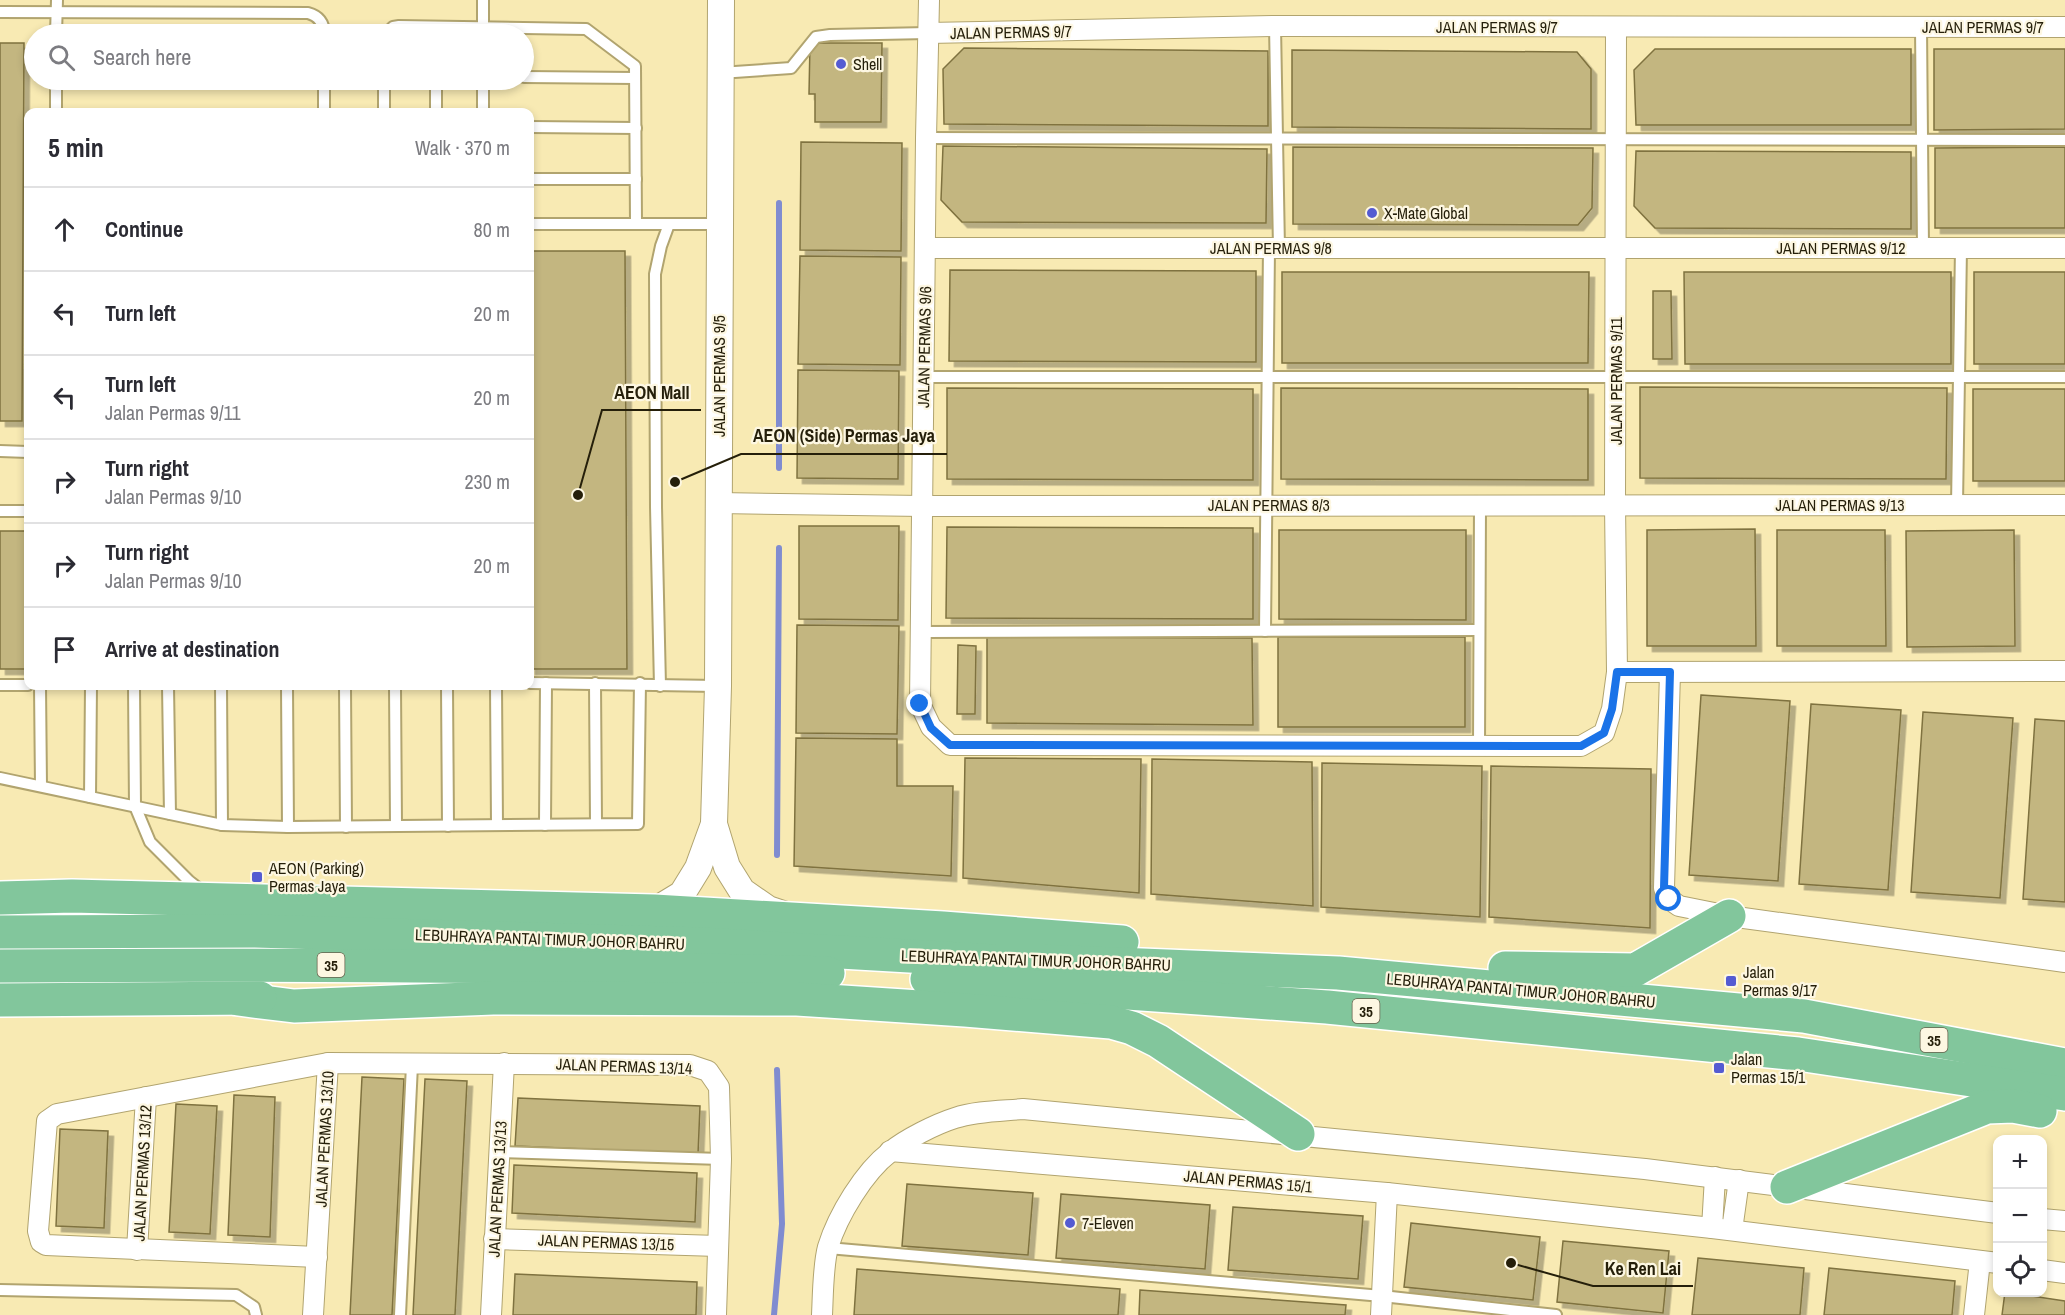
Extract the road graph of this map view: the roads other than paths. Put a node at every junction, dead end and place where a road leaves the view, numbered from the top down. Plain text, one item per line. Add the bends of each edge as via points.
1 (483, 0) edge
2 (721, 0) edge
3 (929, 0) edge
4 (57, 6) edge
5 (0, 12) edge
6 (57, 24) edge
7 (322, 24) edge
8 (483, 24) edge
9 (1275, 26) junction
10 (1921, 27) junction
11 (2065, 27) edge
12 (1616, 28) junction
13 (534, 30) edge
14 (928, 33) junction
15 (720, 73) junction
16 (534, 77) edge
17 (635, 78) junction
18 (56, 90) edge
19 (324, 90) edge
20 (384, 90) edge
21 (436, 90) edge
22 (483, 90) edge
23 (56, 108) edge
24 (324, 108) edge
25 (384, 108) edge
26 (436, 108) edge
27 (483, 108) edge
28 (534, 127) edge
29 (636, 128) junction
30 (926, 138) junction
31 (1277, 139) junction
32 (1616, 139) junction
33 (1922, 140) junction
34 (2065, 140) edge
35 (534, 179) edge
36 (636, 179) junction
37 (534, 224) edge
38 (636, 224) junction
39 (669, 224) junction
40 (719, 224) junction
41 (925, 248) junction
42 (1274, 248) junction
43 (1923, 248) junction
44 (1960, 248) junction
45 (2065, 248) edge
46 (1616, 249) junction
47 (924, 377) junction
48 (1268, 377) junction
49 (1616, 377) junction
50 (1959, 377) junction
51 (2065, 377) edge
52 (0, 451) edge
53 (24, 452) edge
54 (718, 503) junction
55 (1615, 504) junction
56 (1266, 505) junction
57 (1480, 505) junction
58 (1957, 505) junction
59 (2065, 505) edge
60 (923, 506) junction
61 (0, 511) edge
62 (24, 511) edge
63 (1479, 630) junction
64 (1265, 631) junction
65 (921, 632) junction
66 (2065, 671) edge
67 (1617, 672) junction
68 (1670, 672) junction
69 (534, 683) edge
70 (546, 683) junction
71 (595, 683) junction
72 (640, 683) junction
73 (0, 685) edge
74 (24, 685) edge
75 (660, 686) junction
76 (718, 686) junction
77 (40, 690) edge
78 (91, 690) edge
79 (134, 690) edge
80 (168, 690) edge
81 (221, 690) edge
82 (287, 690) edge
83 (345, 690) edge
84 (395, 690) edge
85 (447, 690) edge
86 (496, 690) edge
87 (1479, 746) junction
88 (0, 778) edge
89 (41, 786) junction
90 (90, 797) junction
91 (135, 806) junction
92 (170, 814) junction
93 (596, 824) junction
94 (714, 824) junction
95 (222, 825) junction
96 (497, 825) junction
97 (545, 825) junction
98 (396, 826) junction
99 (448, 826) junction
100 (345, 827) junction
101 (288, 828) junction
102 (0, 881) edge
103 (72, 896) junction
104 (0, 898) edge
105 (214, 900) junction
106 (654, 911) junction
107 (1729, 916) junction
108 (802, 920) junction
109 (0, 932) edge
110 (2065, 962) edge
111 (0, 966) edge
112 (663, 968) junction
113 (1518, 969) junction
114 (58, 999) junction
115 (238, 999) junction
116 (0, 1000) edge
117 (0, 1016) edge
118 (1804, 1016) junction
119 (328, 1063) junction
120 (504, 1063) junction
121 (412, 1065) junction
122 (2065, 1065) edge
123 (2065, 1094) edge
124 (146, 1096) junction
125 (2065, 1115) edge
126 (1298, 1134) junction
127 (890, 1151) junction
128 (499, 1152) junction
129 (721, 1159) junction
130 (1715, 1177) junction
131 (1739, 1180) junction
132 (1786, 1186) junction
133 (1387, 1193) junction
134 (1993, 1212) edge
135 (2047, 1219) edge
136 (2065, 1221) edge
137 (1722, 1229) junction
138 (494, 1239) junction
139 (718, 1246) junction
140 (828, 1248) junction
141 (138, 1250) junction
142 (317, 1257) junction
143 (1989, 1262) edge
144 (2047, 1271) edge
145 (2065, 1274) edge
146 (0, 1290) edge
147 (1382, 1305) edge
148 (256, 1315) edge
149 (313, 1315) edge
150 (400, 1315) edge
151 (490, 1315) edge
152 (716, 1315) edge
153 (822, 1315) edge
154 (1556, 1315) edge
155 (1974, 1315) edge

1 - 8 lane
2 - 15 street, JALAN PERMAS 9/5
3 - 14 street, JALAN PERMAS 9/6
4 - 5 lane
4 - 6 lane
4 - 7 lane via 308,13
9 - 12 street, JALAN PERMAS 9/7
9 - 14 street, JALAN PERMAS 9/7
9 - 31 lane
10 - 11 street, JALAN PERMAS 9/7
10 - 12 street, JALAN PERMAS 9/7
10 - 33 lane
12 - 32 street, JALAN PERMAS 9/11
13 - 17 lane via 586,29 635,66
14 - 15 lane via 816,37 791,68
14 - 30 street, JALAN PERMAS 9/6
15 - 40 street, JALAN PERMAS 9/5
16 - 17 lane
17 - 29 lane
18 - 23 lane
19 - 24 lane
20 - 25 lane
21 - 26 lane
22 - 27 lane
28 - 29 lane
29 - 36 lane
30 - 31 lane
30 - 41 street, JALAN PERMAS 9/6
31 - 32 lane
31 - 42 lane
32 - 33 lane
32 - 46 street, JALAN PERMAS 9/11
33 - 34 lane
33 - 43 lane
35 - 36 lane
36 - 38 lane
37 - 38 lane
38 - 39 lane
39 - 40 lane
39 - 75 lane via 655,274
40 - 54 street, JALAN PERMAS 9/5
41 - 42 street, JALAN PERMAS 9/8
41 - 47 street, JALAN PERMAS 9/6
42 - 46 street, JALAN PERMAS 9/8
42 - 48 lane
43 - 44 street, JALAN PERMAS 9/12
43 - 46 street, JALAN PERMAS 9/12
44 - 45 street, JALAN PERMAS 9/12
44 - 50 lane
46 - 49 street, JALAN PERMAS 9/11
47 - 48 lane
47 - 60 street, JALAN PERMAS 9/6
48 - 49 lane
48 - 56 lane
49 - 50 lane
49 - 55 street, JALAN PERMAS 9/11
50 - 51 lane
50 - 58 lane
52 - 53 lane
54 - 60 street, JALAN PERMAS 8/3
54 - 76 street, JALAN PERMAS 9/5
55 - 57 street, JALAN PERMAS 8/3
55 - 58 street, JALAN PERMAS 9/13
55 - 67 street, JALAN PERMAS 9/11
56 - 57 street, JALAN PERMAS 8/3
56 - 60 street, JALAN PERMAS 8/3
56 - 64 lane
57 - 63 lane
58 - 59 street, JALAN PERMAS 9/13
60 - 65 street, JALAN PERMAS 9/6
61 - 62 lane
63 - 64 lane
63 - 87 lane
64 - 65 lane
65 - 87 street, JALAN PERMAS 9/6 via 920,704 931,728 950,745
66 - 68 street
67 - 68 street
67 - 87 street, JALAN PERMAS 9/11 via 1604,733 1581,746
68 - 107 street via 1664,888 1669,899 1679,906
69 - 70 lane
70 - 71 lane
70 - 97 lane
71 - 72 lane
71 - 93 lane
72 - 75 lane
72 - 93 lane via 638,824
73 - 74 lane
75 - 76 lane
76 - 94 street, JALAN PERMAS 9/5
77 - 89 lane
78 - 90 lane
79 - 91 lane
80 - 92 lane
81 - 95 lane
82 - 101 lane
83 - 100 lane
84 - 98 lane
85 - 99 lane
86 - 96 lane
88 - 89 lane
89 - 90 lane
90 - 91 lane
91 - 92 lane
91 - 105 lane via 150,842
92 - 95 lane
93 - 97 lane
94 - 106 street, JALAN PERMAS 9/5 via 699,868 682,894
94 - 108 street, JALAN PERMAS 9/5 via 727,867 742,891 768,909
95 - 101 lane
96 - 97 lane
96 - 99 lane
98 - 99 lane
98 - 100 lane
100 - 101 lane
102 - 103 highway
103 - 104 highway
103 - 105 highway
105 - 106 highway
106 - 108 highway
107 - 110 street
107 - 113 highway via 1635,970
108 - 113 highway
109 - 118 highway, LEBUHRAYA PANTAI TIMUR JOHOR BAHRU / 35 via 255,931 703,944 996,961 1338,973
111 - 112 highway, LEBUHRAYA PANTAI TIMUR JOHOR BAHRU / 35
112 - 115 highway
112 - 123 highway, LEBUHRAYA PANTAI TIMUR JOHOR BAHRU / 35 via 836,973 1339,1008 1798,1054
113 - 118 highway via 1594,985
114 - 115 highway
114 - 116 highway
114 - 117 highway
115 - 126 highway via 294,1006 493,998 796,999 1111,1022 1158,1041
118 - 122 highway, LEBUHRAYA PANTAI TIMUR JOHOR BAHRU / 35
119 - 121 street, JALAN PERMAS 13/14
119 - 124 street, JALAN PERMAS 13/10
119 - 142 street, JALAN PERMAS 13/10
120 - 121 street, JALAN PERMAS 13/14
120 - 128 street, JALAN PERMAS 13/13
120 - 129 street, JALAN PERMAS 13/14 via 690,1065 708,1071 718,1087
121 - 150 lane
124 - 141 street, JALAN PERMAS 13/12
124 - 141 street, JALAN PERMAS 13/10 via 57,1114 47,1121 38,1231 41,1242 51,1247
125 - 132 highway via 2013,1106 1987,1107
126 - 127 street via 1023,1109 955,1118
126 - 130 street
127 - 133 street, JALAN PERMAS 15/1
127 - 140 street via 843,1212
128 - 129 lane
128 - 138 street, JALAN PERMAS 13/13
129 - 139 street, JALAN PERMAS 13/14
130 - 131 street
130 - 137 street
131 - 132 street
131 - 137 street
132 - 134 street
133 - 137 street, JALAN PERMAS 15/1
133 - 147 street
135 - 136 street
137 - 143 street, JALAN PERMAS 15/1
138 - 139 street, JALAN PERMAS 13/15
138 - 151 street, JALAN PERMAS 13/13
139 - 152 street, JALAN PERMAS 13/14
140 - 147 lane
140 - 153 street
141 - 142 street
142 - 149 street, JALAN PERMAS 13/10
143 - 155 street
144 - 145 street
146 - 148 lane via 236,1295 254,1307
147 - 154 lane

